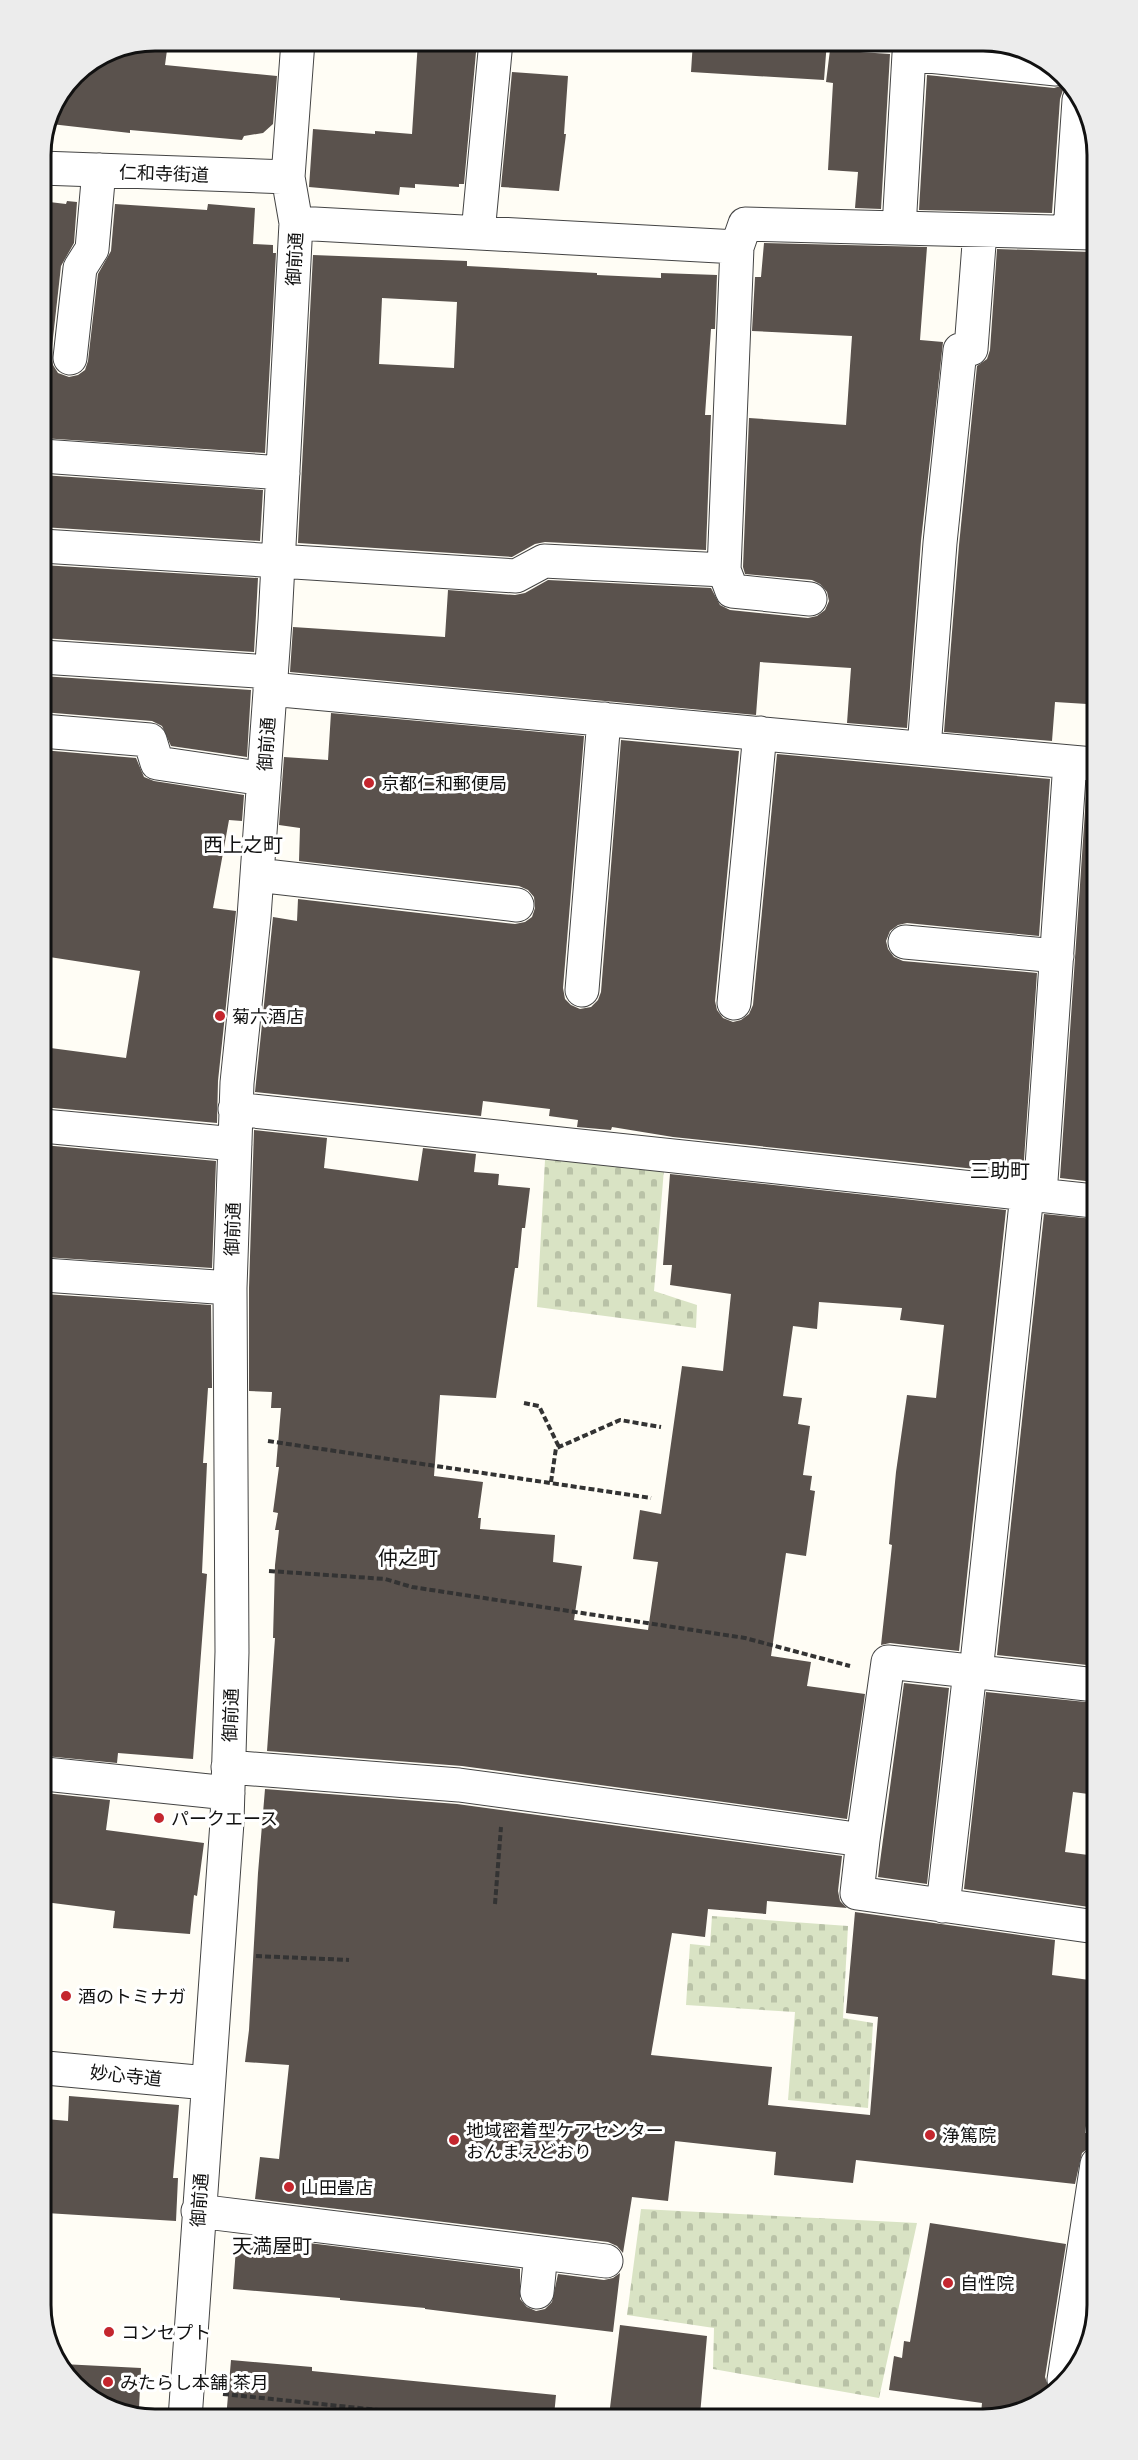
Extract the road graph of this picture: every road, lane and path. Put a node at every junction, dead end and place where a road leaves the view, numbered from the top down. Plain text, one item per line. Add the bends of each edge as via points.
1 (297, 51) edge
2 (495, 51) edge
3 (1038, 67) edge
4 (1079, 115) edge
5 (51, 168) edge
6 (99, 170) junction
7 (288, 177) junction
8 (296, 223) junction
9 (899, 228) junction
10 (981, 231) junction
11 (478, 232) junction
12 (1081, 233) edge
13 (737, 247) junction
14 (70, 358) dead end
15 (51, 457) edge
16 (283, 473) junction
17 (51, 547) edge
18 (278, 563) junction
19 (724, 570) junction
20 (810, 600) dead end
21 (51, 658) edge
22 (270, 680) junction
23 (604, 719) junction
24 (51, 732) edge
25 (760, 734) junction
26 (924, 748) junction
27 (1082, 763) edge
28 (264, 779) junction
29 (257, 875) junction
30 (517, 905) dead end
31 (905, 942) dead end
32 (1057, 956) junction
33 (582, 990) dead end
34 (734, 1003) dead end
35 (236, 1109) junction
36 (51, 1127) edge
37 (235, 1144) junction
38 (1034, 1194) junction
39 (1087, 1200) edge
40 (51, 1275) edge
41 (230, 1288) junction
42 (524, 1403) dead end
43 (661, 1427) dead end
44 (231, 1435) junction
45 (559, 1447) junction
46 (551, 1482) junction
47 (651, 1498) dead end
48 (232, 1573) junction
49 (973, 1671) junction
50 (886, 1676) junction
51 (1087, 1684) edge
52 (51, 1773) edge
53 (228, 1780) junction
54 (503, 1791) junction
55 (863, 1840) junction
56 (495, 1905) dead end
57 (943, 1905) junction
58 (1087, 1926) edge
59 (216, 1954) junction
60 (349, 1960) dead end
61 (51, 2068) edge
62 (207, 2083) junction
63 (198, 2211) junction
64 (541, 2253) junction
65 (1087, 2254) edge
66 (606, 2261) dead end
67 (537, 2292) dead end
68 (1077, 2345) edge
69 (1071, 2361) edge
70 (186, 2405) edge
71 (297, 2409) edge

1 - 7 street, 御前通
2 - 11 street
3 - 9 street via 909,54
4 - 12 street
5 - 6 street, 仁和寺街道
6 - 7 street, 仁和寺街道
6 - 14 street via 92,249 80,268
7 - 8 street, 御前通
8 - 11 street
8 - 16 street, 御前通
9 - 10 street
9 - 13 street via 745,224
10 - 12 street
10 - 26 street via 971,349 960,351
11 - 13 street
13 - 19 street
15 - 16 street
16 - 18 street, 御前通
17 - 18 street
18 - 19 street via 516,576 544,561
18 - 22 street, 御前通
19 - 20 street via 732,591
21 - 22 street
22 - 23 street
22 - 28 street, 御前通
23 - 25 street
23 - 33 street
24 - 28 street via 150,740 156,763
25 - 26 street
25 - 34 street
26 - 27 street
27 - 32 street
28 - 29 street, 御前通
29 - 30 street
29 - 35 street, 御前通
31 - 32 street
32 - 38 street
35 - 37 street, 御前通
35 - 38 street
36 - 37 street
37 - 41 street, 御前通
38 - 39 street
38 - 49 street
40 - 41 street
41 - 44 street, 御前通
42 - 45 path via 539,1406
43 - 45 path via 620,1420
44 - 46 path
44 - 48 street, 御前通
45 - 46 path
46 - 47 path
48 - 50 path via 281,1571 385,1579 412,1587 745,1638
48 - 53 street, 御前通
49 - 50 street via 888,1662
49 - 51 street
49 - 57 street
50 - 55 street
52 - 53 street
53 - 54 street via 459,1785
53 - 59 street, 御前通
54 - 55 street
54 - 56 path
55 - 57 street via 857,1893
57 - 58 street
59 - 60 path
59 - 62 street, 御前通
61 - 62 street, 妙心寺道
62 - 63 street, 御前通
63 - 64 street
63 - 70 street, 御前通
64 - 66 street
64 - 67 street
65 - 68 street
68 - 69 street
70 - 71 path

